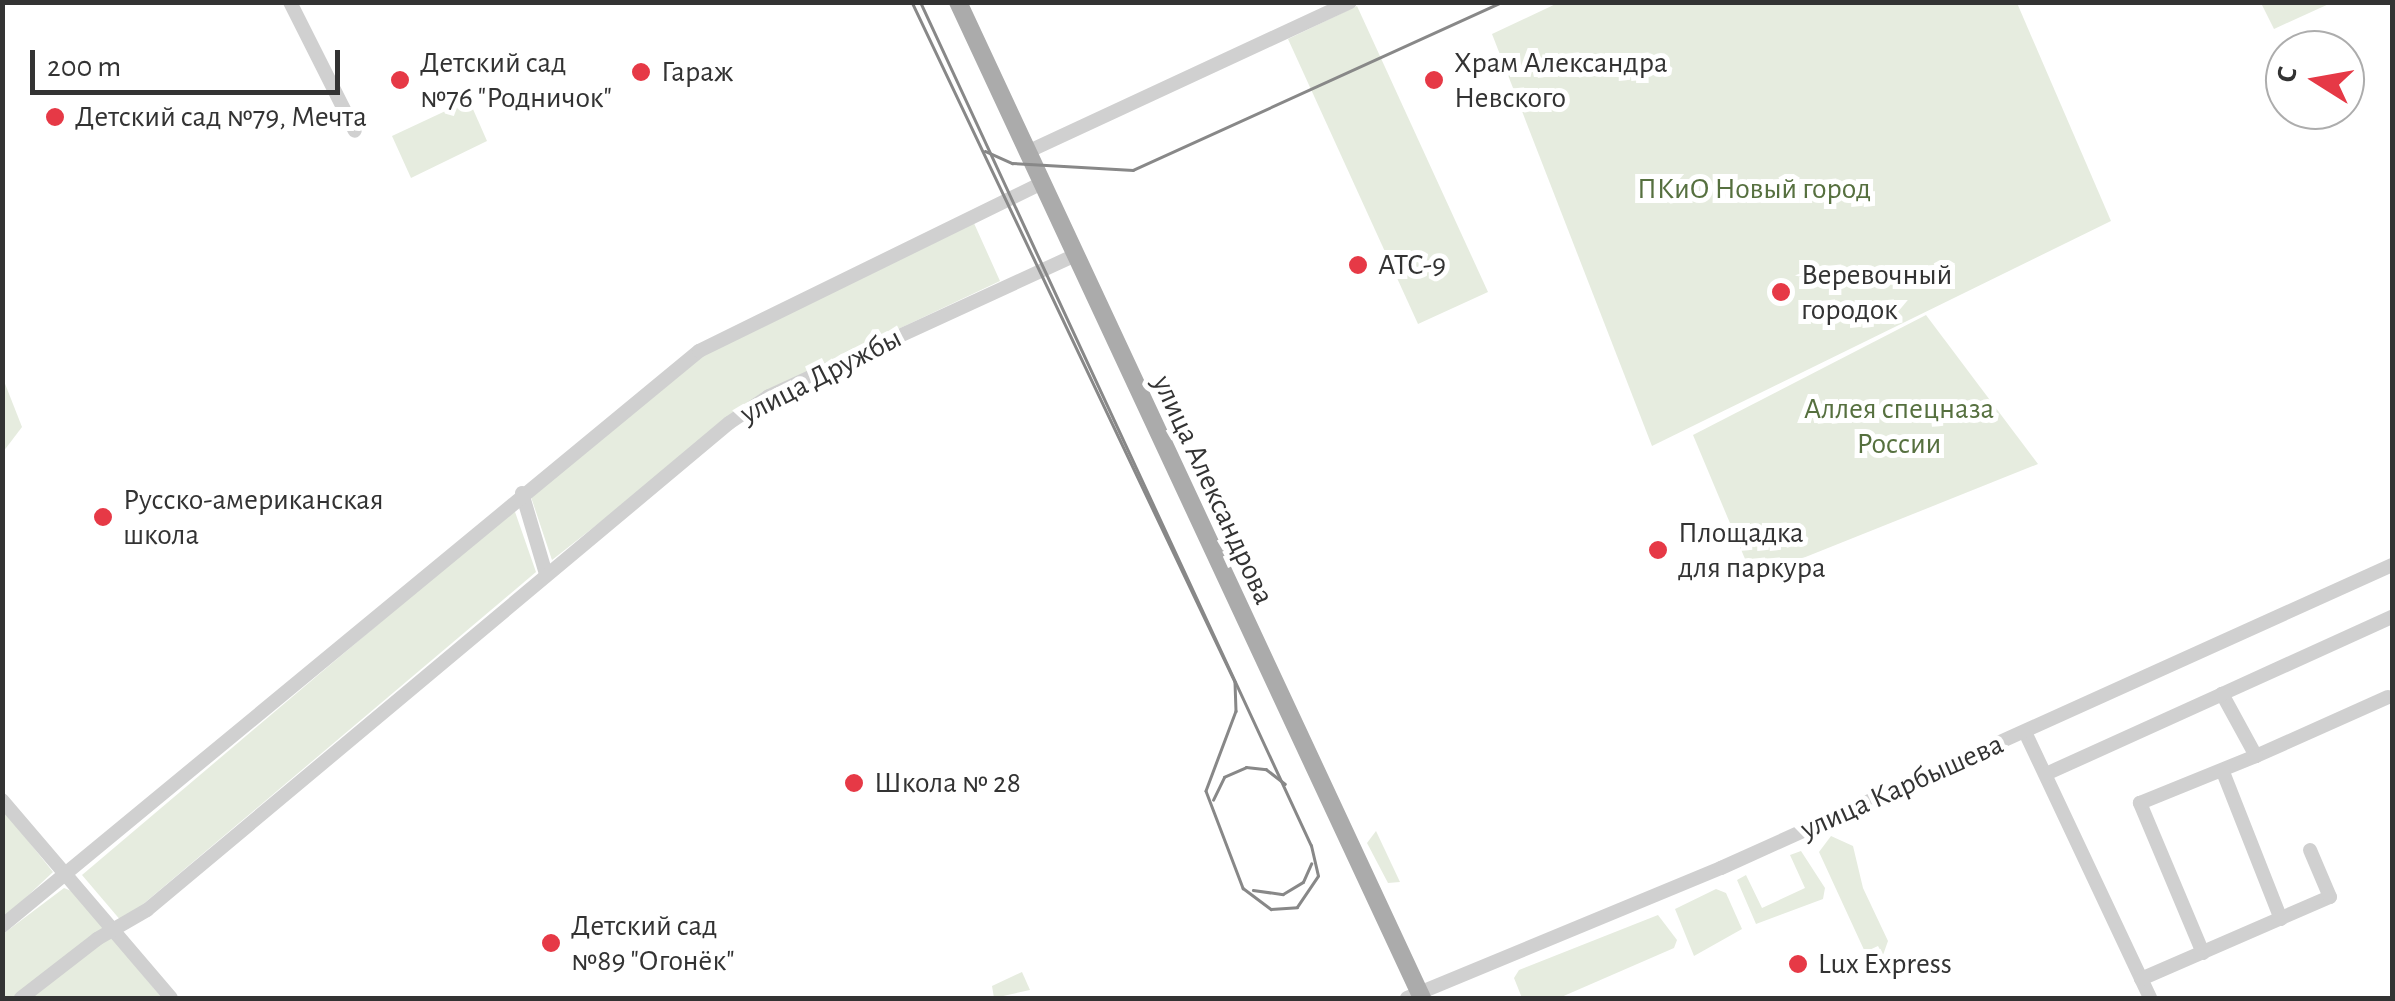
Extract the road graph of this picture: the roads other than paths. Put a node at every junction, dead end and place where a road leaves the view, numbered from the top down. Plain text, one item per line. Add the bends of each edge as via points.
1 (290, 2) edge
2 (958, 2) edge
3 (1350, 2) edge
4 (1331, 6) edge
5 (355, 131) dead end
6 (1027, 152) junction
7 (1042, 184) junction
8 (1074, 256) junction
9 (522, 493) junction
10 (2392, 564) edge
11 (546, 574) junction
12 (2392, 617) edge
13 (2222, 694) junction
14 (2388, 697) dead end
15 (2025, 732) junction
16 (2256, 756) junction
17 (2222, 772) junction
18 (2046, 774) junction
19 (2, 800) edge
20 (2310, 850) dead end
21 (66, 874) junction
22 (2281, 918) junction
23 (2, 926) edge
24 (116, 930) junction
25 (2203, 953) junction
26 (2141, 980) junction
27 (1416, 996) edge
28 (21, 998) edge
29 (171, 998) edge
30 (2150, 998) edge

1 - 5 street
2 - 6 main road, улица Александрова
3 - 4 street
4 - 6 street
6 - 7 main road, улица Александрова
7 - 8 main road, улица Александрова
7 - 9 street via 699,351
8 - 11 street, улица Дружбы via 769,396
8 - 27 main road, улица Александрова
9 - 11 street
9 - 21 street
10 - 15 street, улица Карбышева
11 - 24 street, улица Дружбы
12 - 13 street
13 - 16 street
13 - 18 street
14 - 16 street
15 - 18 street
15 - 27 street, улица Карбышева
16 - 17 street
17 - 22 street
17 - 25 street via 2140,803
18 - 26 street
19 - 21 street
20 - 22 street via 2330,897
21 - 23 street
21 - 24 street
22 - 25 street
24 - 28 street, улица Дружбы
24 - 29 street
25 - 26 street
26 - 30 street

